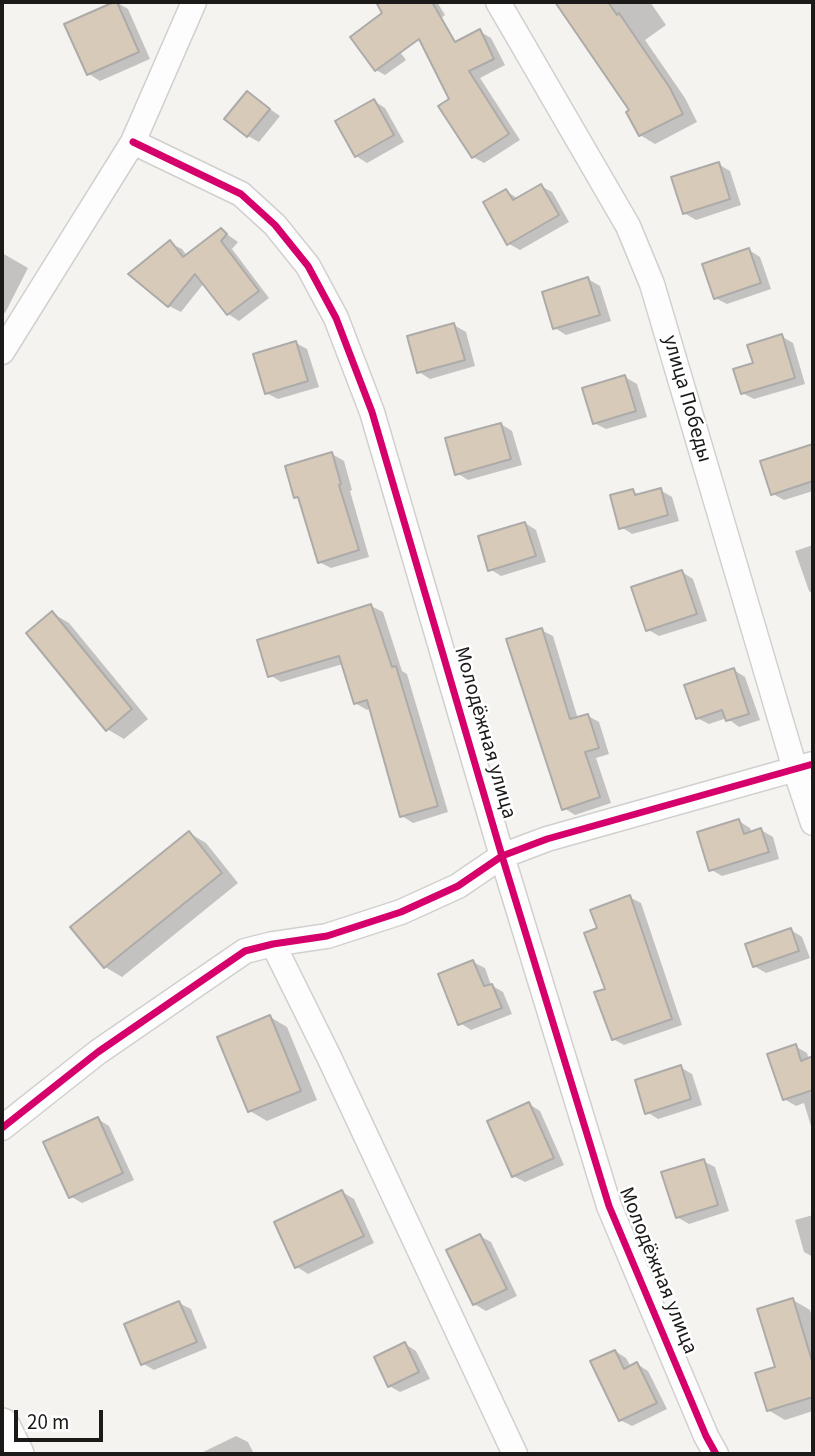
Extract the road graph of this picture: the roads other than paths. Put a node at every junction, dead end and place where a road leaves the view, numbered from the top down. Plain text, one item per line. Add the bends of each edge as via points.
1 (194, 2) edge
2 (498, 2) edge
3 (133, 142) junction
4 (2, 352) edge
5 (804, 767) edge
6 (813, 823) edge
7 (502, 856) junction
8 (273, 944) junction
9 (2, 1128) edge
10 (2, 1426) edge
11 (16, 1454) edge
12 (515, 1454) edge
13 (716, 1454) edge

1 - 3 street
2 - 5 street, улица Победы via 628,226 652,284
3 - 4 street
3 - 7 street, Молодёжная улица via 241,194 275,225 308,266 336,318 372,412
5 - 6 street, улица Победы
5 - 7 street via 547,839
7 - 8 street via 458,886 401,912 327,936
7 - 13 street, Молодёжная улица via 609,1206
8 - 9 street via 245,951 98,1052
8 - 12 street
10 - 11 main road

